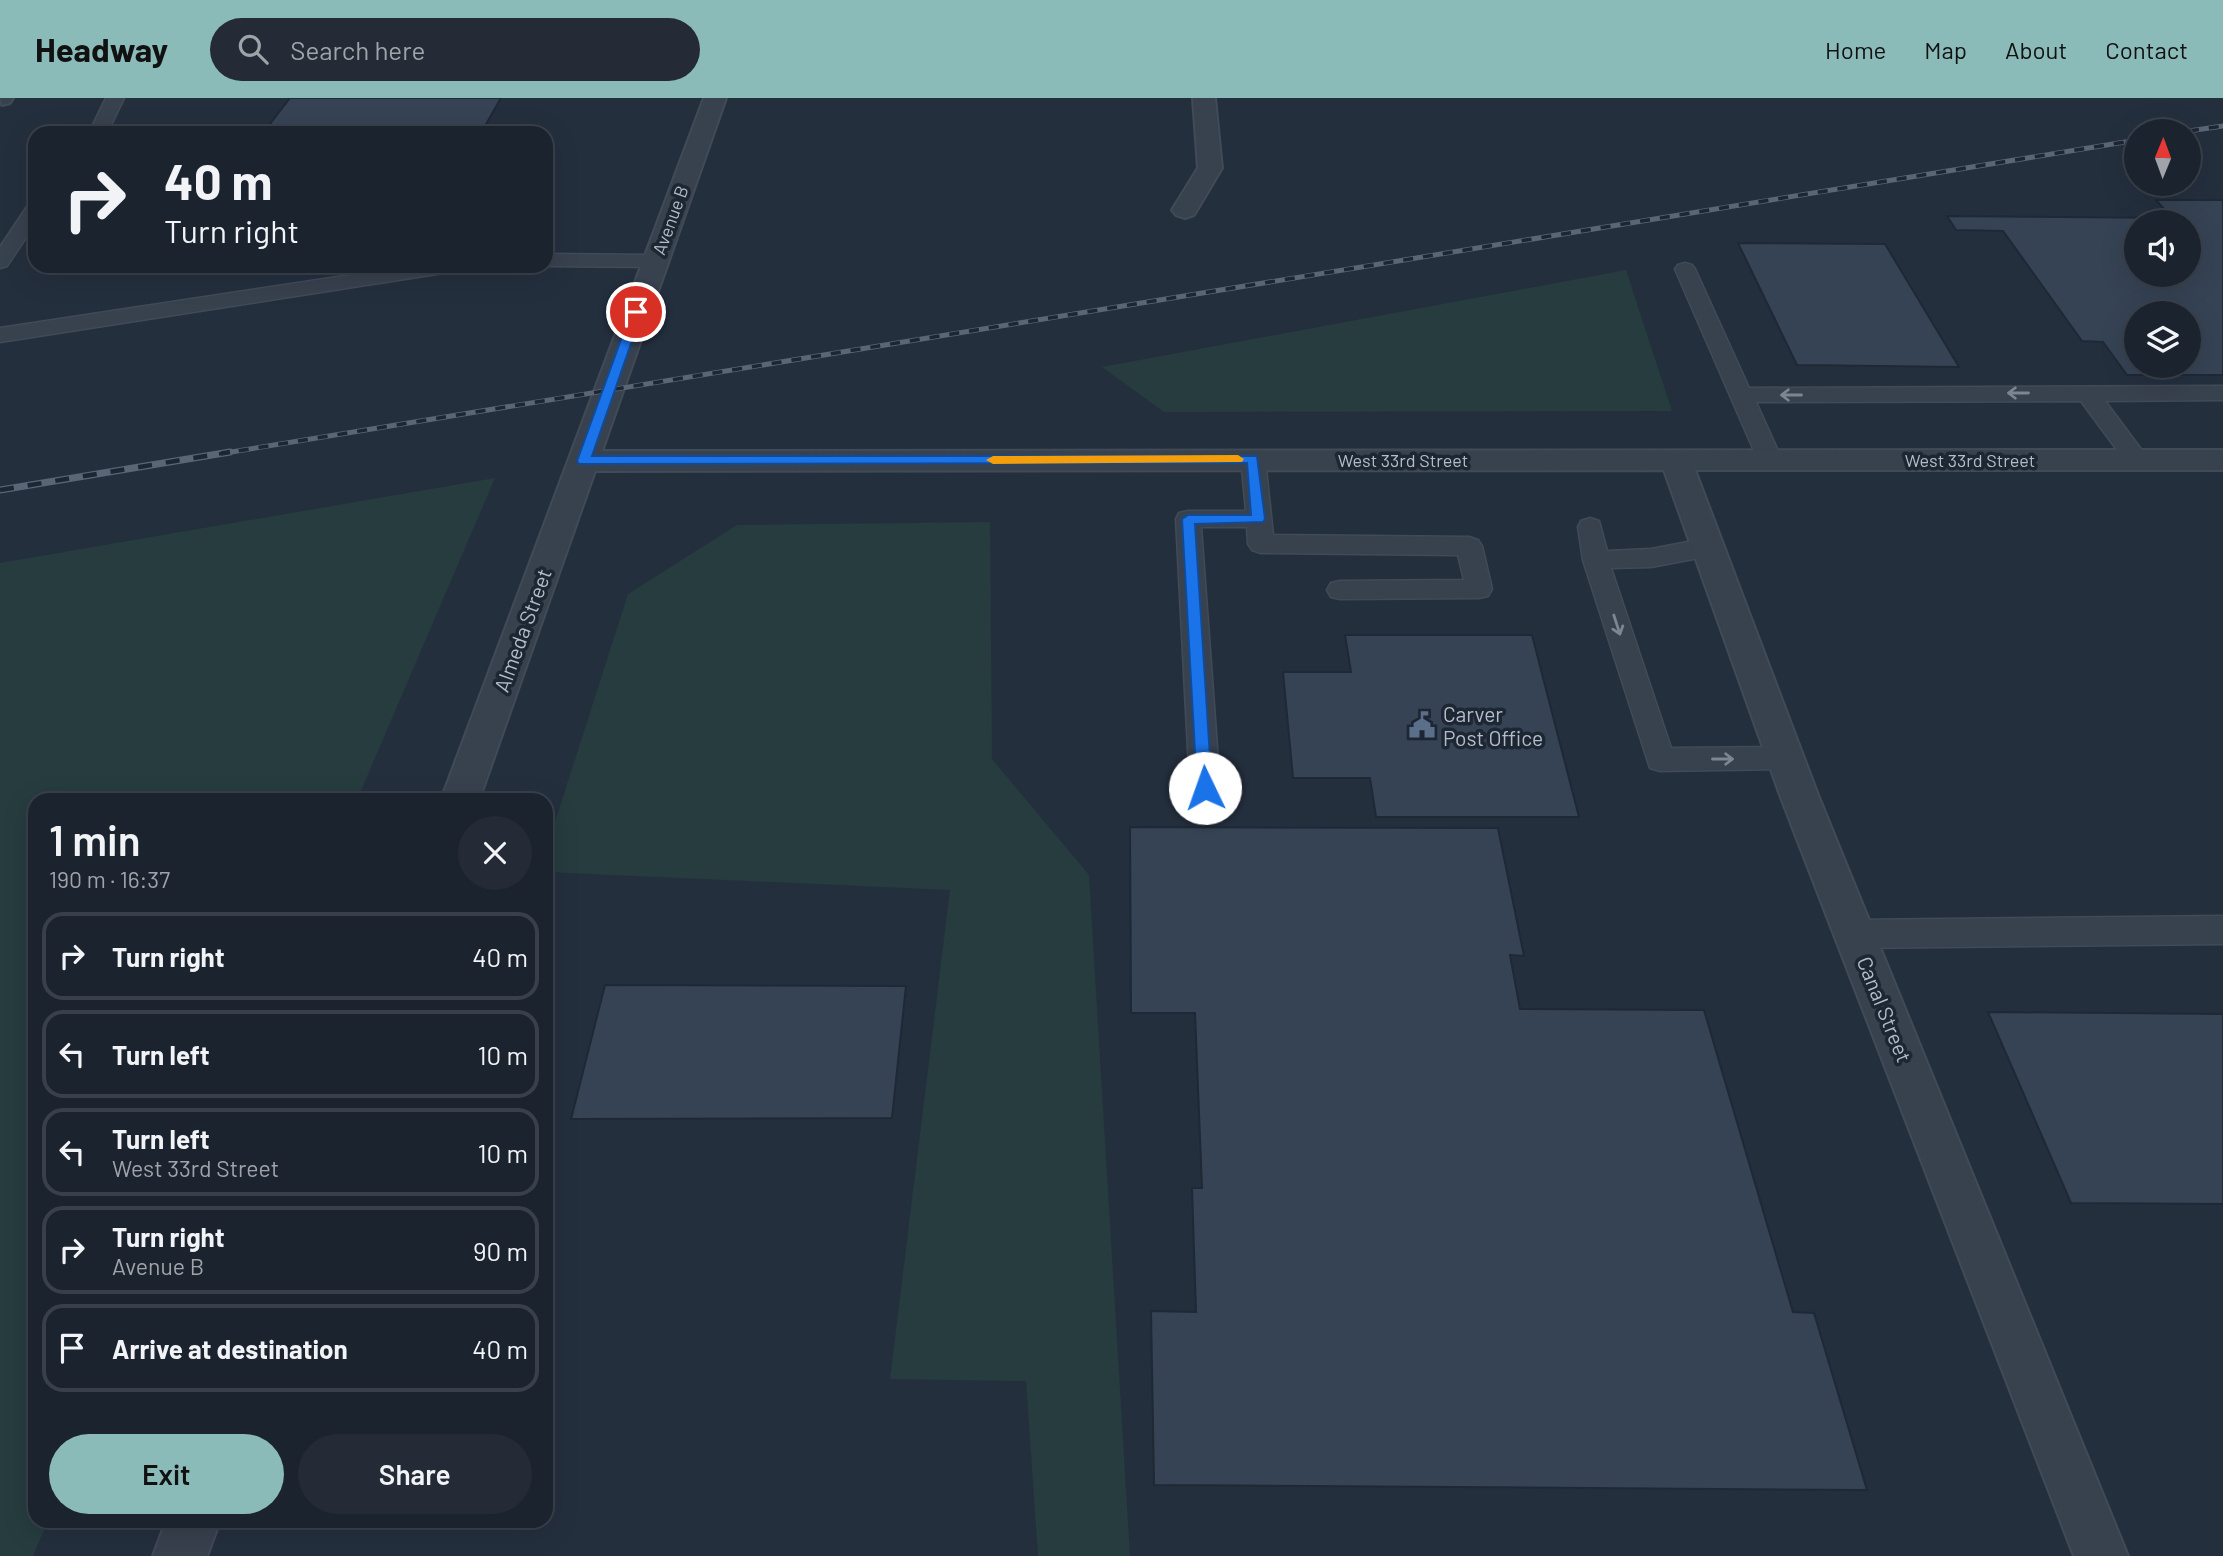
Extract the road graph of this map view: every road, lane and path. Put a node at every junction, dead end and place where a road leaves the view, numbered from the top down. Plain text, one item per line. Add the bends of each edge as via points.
1 (115, 98) edge
2 (715, 98) edge
3 (1204, 98) edge
4 (101, 126) edge
5 (1185, 210) dead end
6 (28, 220) edge
7 (553, 260) edge
8 (655, 261) junction
9 (0, 262) edge
10 (1685, 269) dead end
11 (404, 273) edge
12 (0, 335) edge
13 (2087, 393) junction
14 (2223, 393) edge
15 (1740, 396) junction
16 (1252, 459) junction
17 (1676, 460) junction
18 (1770, 460) junction
19 (2137, 460) junction
20 (2223, 460) edge
21 (584, 461) junction
22 (1258, 519) junction
23 (1590, 527) dead end
24 (1709, 547) junction
25 (1596, 560) junction
26 (1340, 590) dead end
27 (1786, 758) junction
28 (1205, 788) dead end
29 (463, 793) edge
30 (2223, 930) edge
31 (1855, 934) junction
32 (190, 1528) edge
33 (180, 1556) edge
34 (2101, 1556) edge

1 - 4 lane
2 - 8 street, Avenue B
3 - 5 street via 1210,169
6 - 9 lane
7 - 8 lane
8 - 21 street, Avenue B
10 - 15 lane
11 - 12 lane
13 - 14 lane
13 -> 15 lane
13 - 19 lane
15 - 18 lane
16 - 17 street, West 33rd Street
16 - 21 street, West 33rd Street
16 - 22 lane
17 - 18 street, West 33rd Street
17 - 24 street, Canal Street
18 - 19 street, West 33rd Street
19 - 20 street, West 33rd Street
21 - 29 street, Almeda Street
22 - 26 lane via 1261,544 1469,546 1479,589
22 - 28 lane via 1188,519
23 - 25 lane
24 - 25 lane via 1651,558
24 - 27 street, Canal Street
25 -> 27 lane via 1660,760
27 - 31 street, Canal Street
30 - 31 lane
31 - 34 street, Canal Street
32 - 33 street

